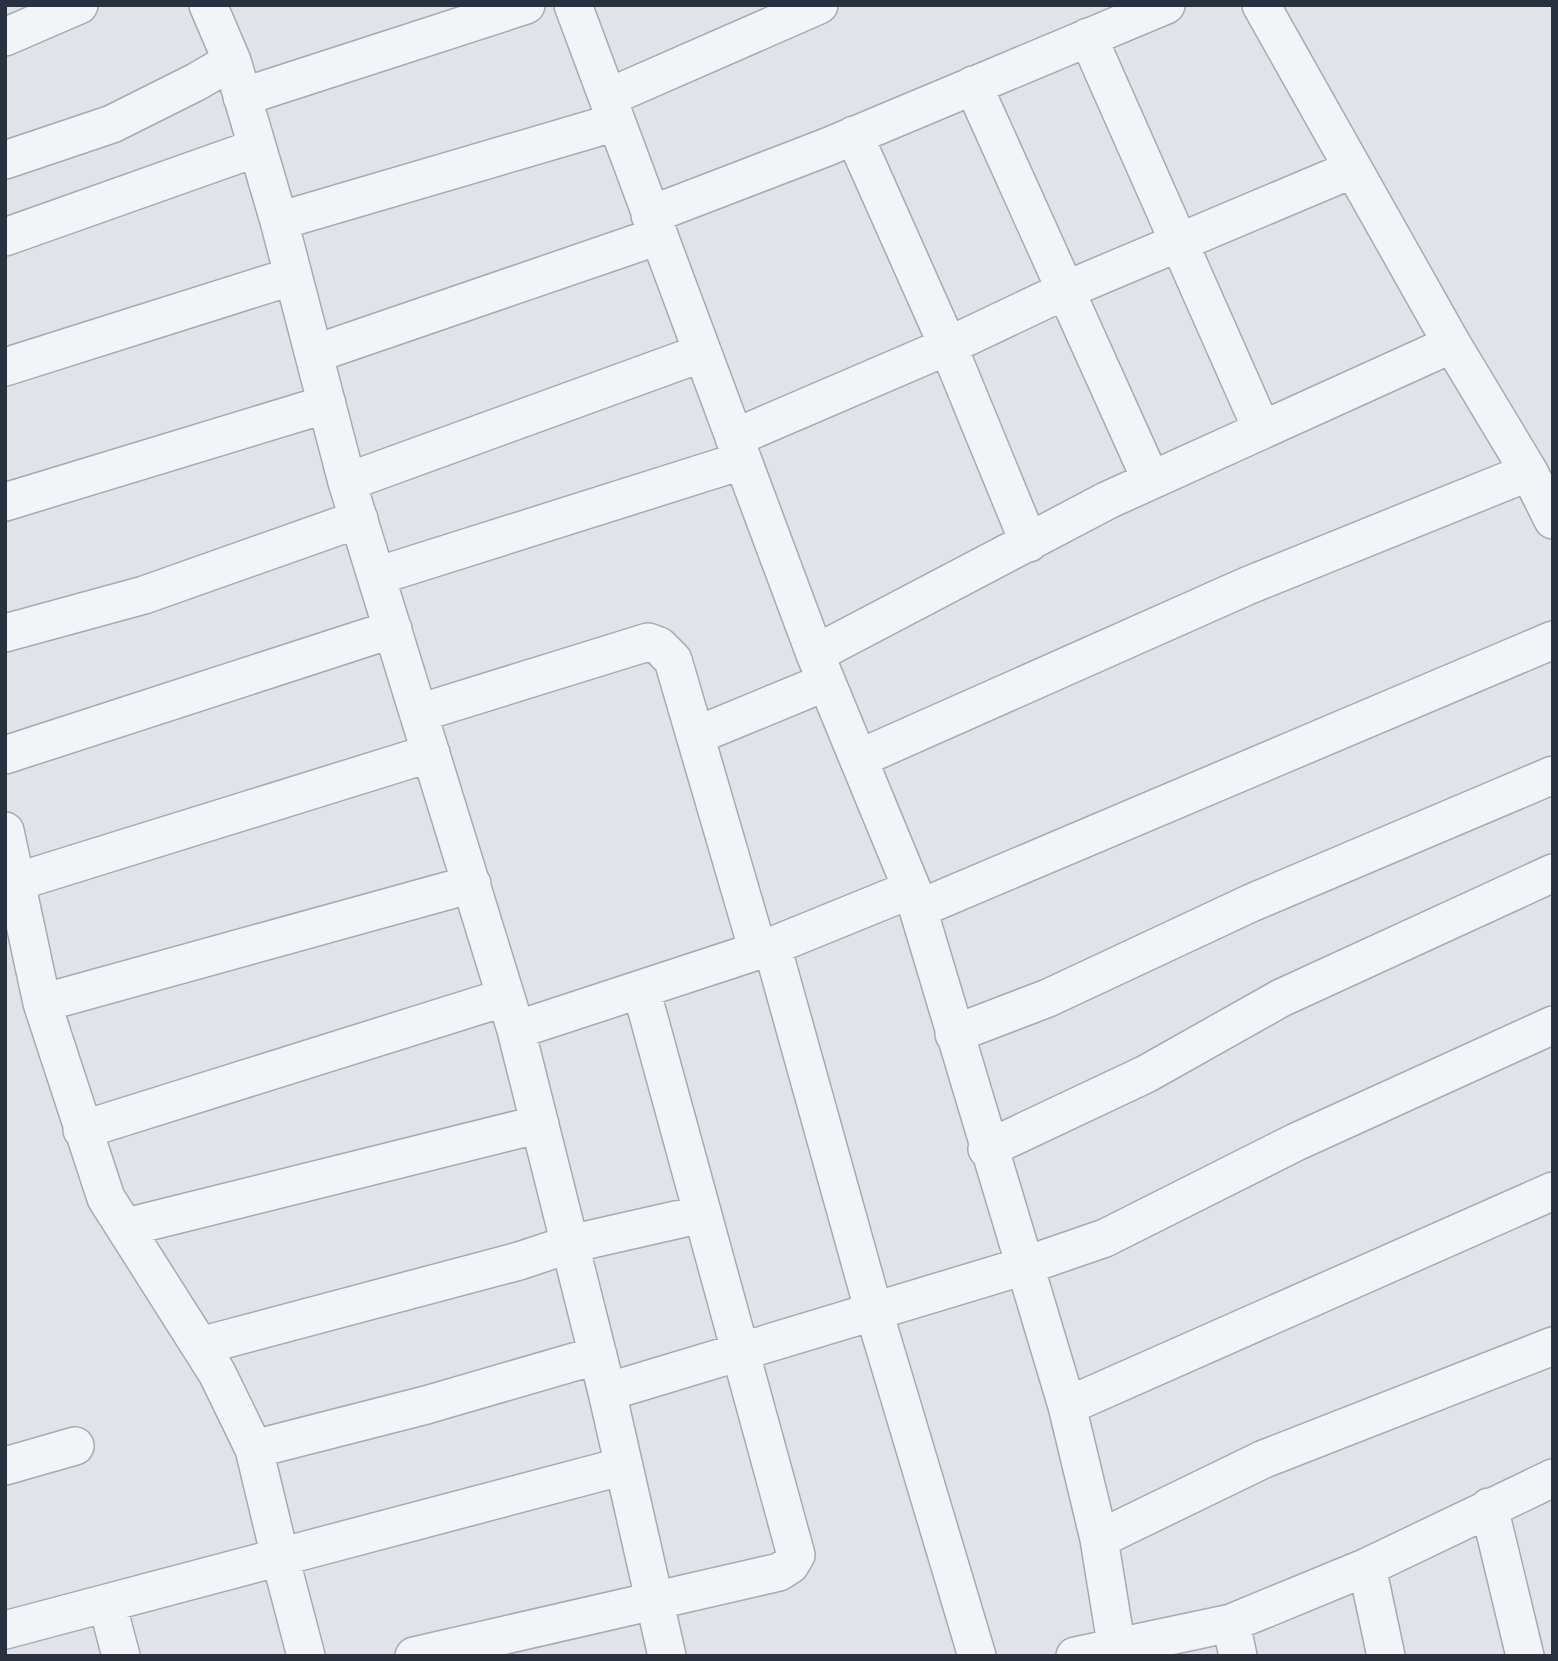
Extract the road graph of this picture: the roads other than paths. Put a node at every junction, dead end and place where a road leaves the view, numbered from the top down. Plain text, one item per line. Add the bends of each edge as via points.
1 (79, 5) edge
2 (208, 5) edge
3 (526, 5) edge
4 (819, 5) edge
5 (1166, 5) edge
6 (1261, 5) edge
7 (582, 8) edge
8 (5, 37) edge
9 (1088, 37) junction
10 (232, 61) junction
11 (973, 85) junction
12 (242, 97) junction
13 (613, 110) junction
14 (854, 135) junction
15 (256, 148) junction
16 (5, 160) edge
17 (1353, 169) junction
18 (279, 222) junction
19 (654, 225) junction
20 (5, 237) edge
21 (1180, 243) junction
22 (293, 276) junction
23 (1066, 290) junction
24 (1452, 344) junction
25 (948, 346) junction
26 (702, 353) junction
27 (314, 354) junction
28 (5, 367) edge
29 (327, 404) junction
30 (1262, 430) junction
31 (737, 449) junction
32 (1529, 472) junction
33 (1151, 480) junction
34 (347, 482) junction
35 (5, 502) edge
36 (359, 519) junction
37 (1553, 520) edge
38 (1029, 543) junction
39 (377, 576) junction
40 (393, 629) junction
41 (5, 632) edge
42 (1553, 640) edge
43 (820, 668) junction
44 (419, 713) junction
45 (695, 736) junction
46 (431, 753) junction
47 (5, 755) edge
48 (860, 758) junction
49 (1553, 775) edge
50 (5, 831) edge
51 (1553, 873) edge
52 (16, 882) junction
53 (471, 884) junction
54 (915, 899) junction
55 (765, 948) junction
56 (640, 989) junction
57 (42, 1003) junction
58 (511, 1014) junction
59 (1553, 1025) edge
60 (954, 1034) junction
61 (540, 1124) junction
62 (82, 1130) junction
63 (987, 1149) junction
64 (1553, 1191) edge
65 (702, 1214) junction
66 (127, 1227) junction
67 (570, 1244) junction
68 (1024, 1266) junction
69 (874, 1312) junction
70 (200, 1346) junction
71 (1553, 1346) edge
72 (738, 1352) junction
73 (598, 1355) junction
74 (607, 1392) junction
75 (1067, 1406) junction
76 (75, 1446) dead end
77 (254, 1449) junction
78 (5, 1466) edge
79 (624, 1466) junction
80 (1553, 1478) edge
81 (1489, 1507) junction
82 (1099, 1539) junction
83 (280, 1557) junction
84 (1367, 1567) junction
85 (655, 1600) junction
86 (107, 1603) junction
87 (5, 1630) edge
88 (1235, 1639) edge
89 (1117, 1650) edge
90 (121, 1656) edge
91 (306, 1656) edge
92 (414, 1656) edge
93 (667, 1656) edge
94 (977, 1656) edge
95 (1075, 1656) edge
96 (1386, 1656) edge
97 (1525, 1656) edge

1 - 8 street
2 - 10 street
3 - 12 street
4 - 13 street
5 - 9 street
6 - 17 street
7 - 13 street
9 - 11 street
9 - 21 street
10 - 12 street
10 - 16 street via 112,124
11 - 14 street
11 - 23 street
12 - 15 street
13 - 18 street
13 - 19 street
14 - 19 street
14 - 25 street
15 - 18 street
15 - 20 street
17 - 21 street
17 - 24 street
18 - 22 street
19 - 26 street
19 - 27 street
21 - 23 street
21 - 30 street
22 - 27 street
22 - 28 street
23 - 25 street
23 - 33 street
24 - 30 street
24 - 32 street
25 - 31 street
25 - 38 street
26 - 31 street
26 - 34 street
27 - 29 street
29 - 34 street
29 - 35 street
30 - 33 street
31 - 39 street
31 - 43 street
32 - 37 street
32 - 48 street via 1247,586
33 - 38 street
34 - 36 street
36 - 39 street
36 - 41 street via 144,595
38 - 43 street
39 - 40 street
40 - 44 street
40 - 47 street
42 - 54 street
43 - 45 street
43 - 48 street
44 - 45 street via 648,642 673,660
44 - 46 street
45 - 55 street
46 - 52 street
46 - 53 street
48 - 54 street
49 - 60 street via 1251,903 1048,998
50 - 52 street
51 - 63 street via 1281,998 1146,1074
52 - 57 street
53 - 57 street
53 - 58 street
54 - 55 street
54 - 60 street
55 - 56 street
55 - 69 street
56 - 58 street
56 - 65 street
57 - 62 street
58 - 61 street
58 - 62 street
59 - 68 street via 1296,1142 1105,1238
60 - 63 street
61 - 66 street
61 - 67 street
62 - 66 street via 106,1198
63 - 68 street
64 - 75 street
65 - 67 street
65 - 72 street
66 - 70 street
67 - 70 street
67 - 73 street
68 - 69 street
68 - 75 street
69 - 72 street
69 - 94 street
70 - 77 street
71 - 82 street via 1264,1459
72 - 74 street
72 - 85 street via 796,1555 779,1572
73 - 74 street
73 - 77 street
74 - 79 street
75 - 82 street
76 - 78 street
77 - 83 street
79 - 83 street
79 - 85 street
80 - 81 street
81 - 84 street
81 - 97 street
82 - 89 street
83 - 86 street
83 - 91 street
84 - 88 street
84 - 96 street
85 - 92 street
85 - 93 street
86 - 87 street
86 - 90 street
88 - 89 street
89 - 95 street

